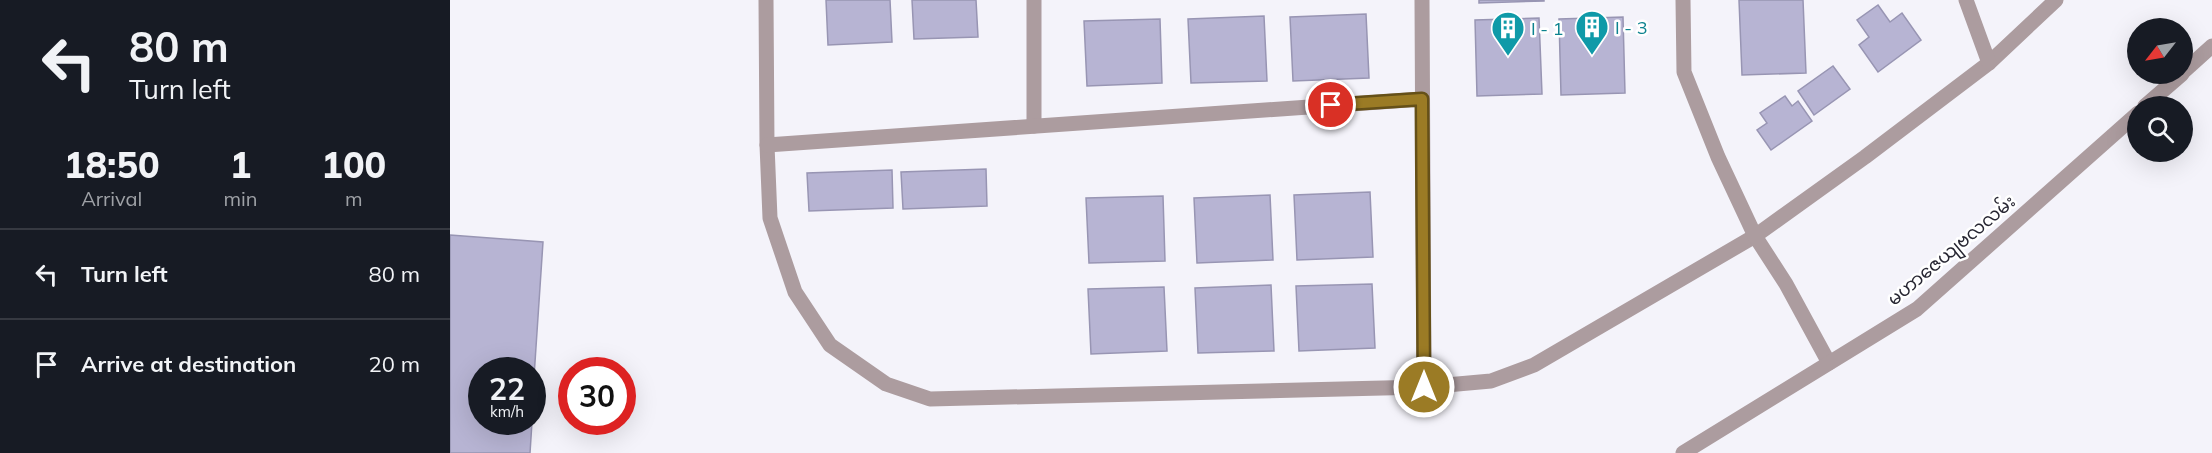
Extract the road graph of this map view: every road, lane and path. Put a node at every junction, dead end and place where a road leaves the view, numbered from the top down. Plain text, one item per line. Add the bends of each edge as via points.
1 (766, 0) edge
2 (1034, 0) edge
3 (1422, 0) edge
4 (1683, 0) edge
5 (1966, 0) edge
6 (2055, 0) edge
7 (2212, 46) edge
8 (1989, 63) junction
9 (2193, 63) edge
10 (2170, 84) edge
11 (2156, 96) edge
12 (1422, 99) junction
13 (2127, 123) edge
14 (1035, 126) junction
15 (767, 144) junction
16 (1755, 236) junction
17 (1829, 363) junction
18 (1424, 387) junction
19 (1683, 453) edge

1 - 15 street
2 - 14 street
3 - 12 street
4 - 16 street via 1684,72
5 - 8 street
6 - 8 street
7 - 9 street
8 - 16 street
10 - 11 street
12 - 14 street
12 - 18 street
13 - 17 street, မဟာဇေယျဗလလမ်း via 1917,309
14 - 15 street
15 - 18 street via 770,218 795,292 830,345 886,384 930,399
16 - 17 street
16 - 18 street via 1534,365 1491,381
17 - 19 street, မဟာဇေယျဗလလမ်း

